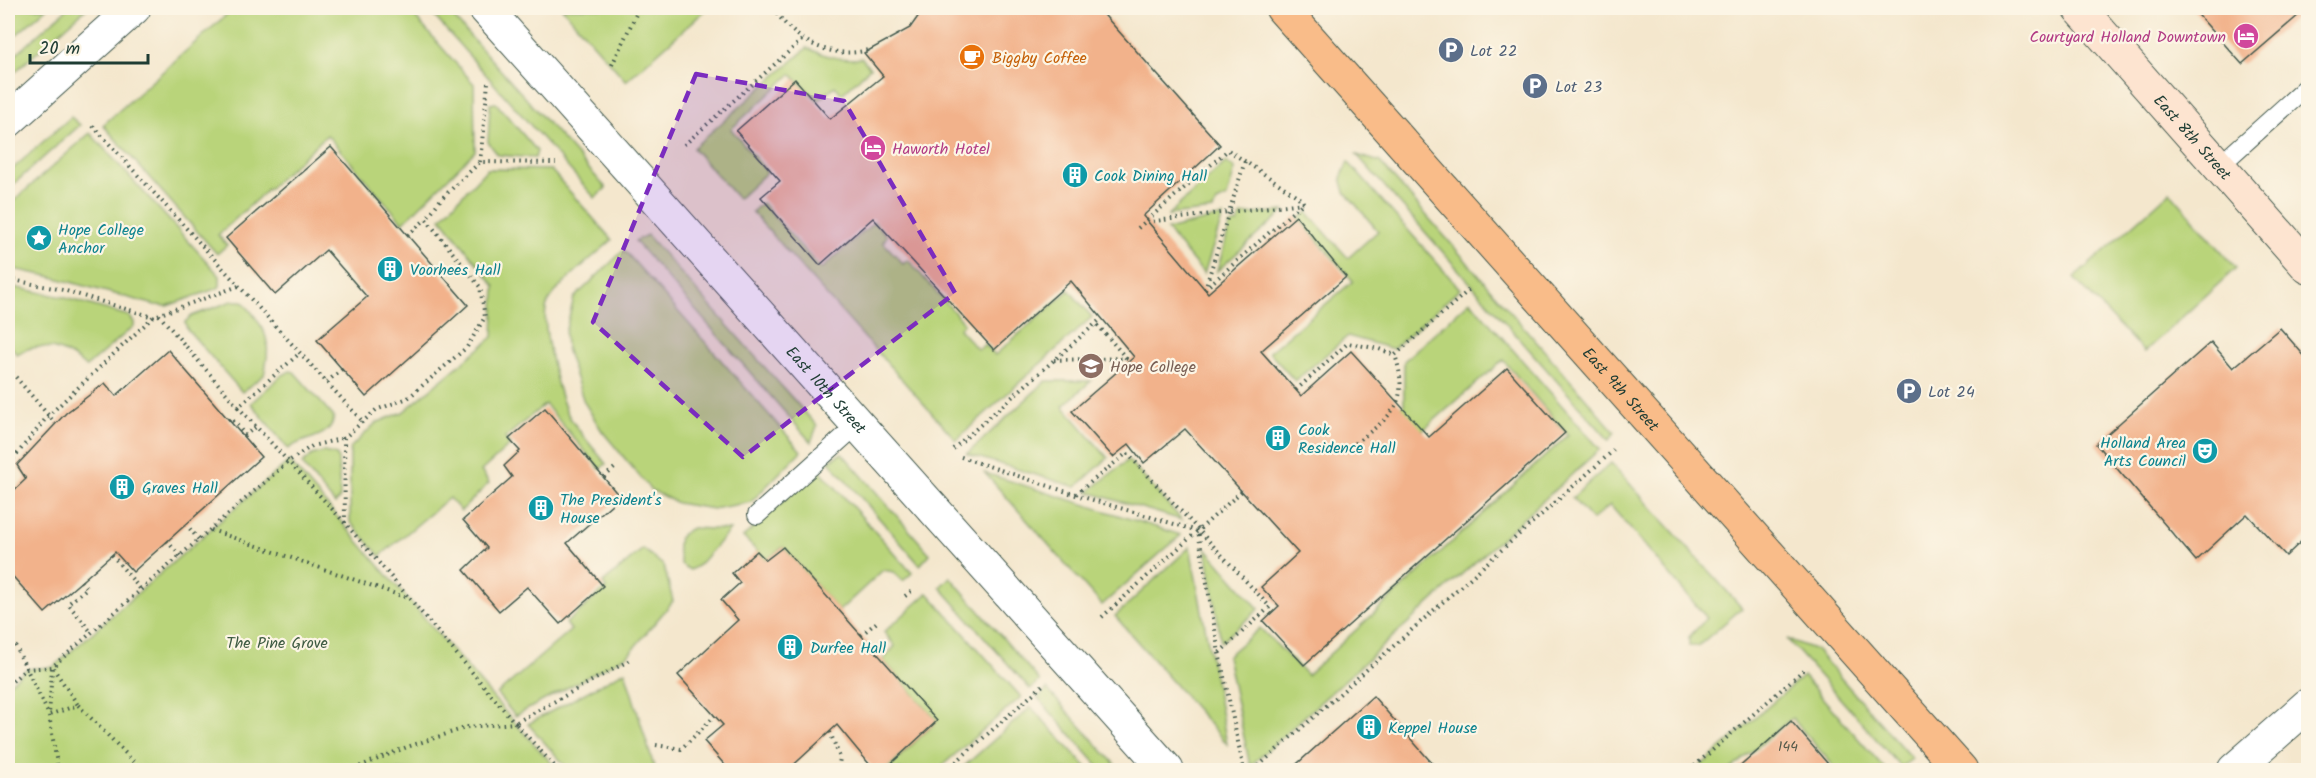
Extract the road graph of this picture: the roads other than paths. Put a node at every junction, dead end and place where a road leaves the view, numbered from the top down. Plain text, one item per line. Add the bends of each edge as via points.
1 (134, 8) edge
2 (485, 8) edge
3 (1282, 8) edge
4 (2079, 8) edge
5 (2308, 86) edge
6 (8, 121) edge
7 (2219, 166) junction
8 (2308, 267) edge
9 (857, 425) junction
10 (757, 515) dead end
11 (2308, 705) edge
12 (1167, 771) edge
13 (1961, 771) edge
14 (2234, 771) edge

1 - 6 street
2 - 9 street, East 10th Street
3 - 13 main road, East 9th Street
4 - 7 main road, East 8th Street
5 - 7 lane
7 - 8 main road, East 8th Street
9 - 10 lane
9 - 12 street, East 10th Street
11 - 14 street

